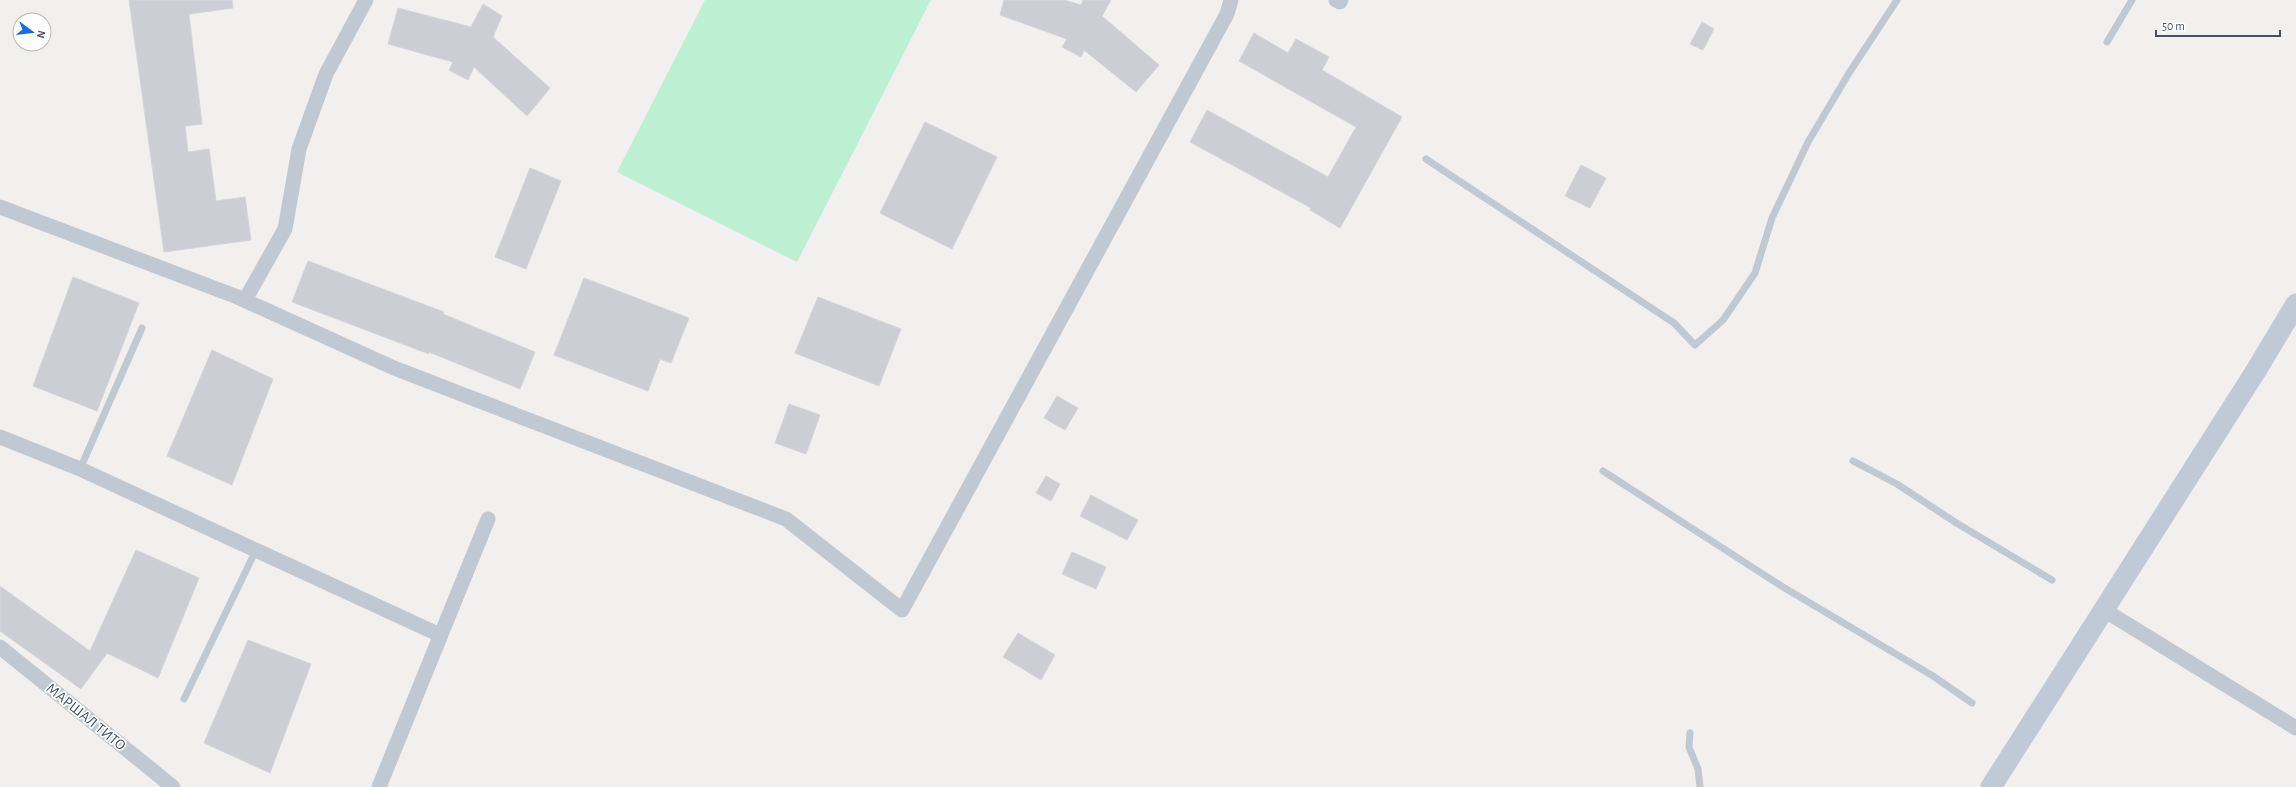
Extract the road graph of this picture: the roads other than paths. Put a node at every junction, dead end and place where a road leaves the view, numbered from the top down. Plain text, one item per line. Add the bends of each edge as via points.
1 (366, 0) edge
2 (1231, 0) edge
3 (1336, 0) edge
4 (1341, 0) edge
5 (1897, 0) edge
6 (2132, 0) edge
7 (2107, 42) dead end
8 (1426, 159) dead end
9 (0, 207) edge
10 (245, 300) junction
11 (2296, 304) edge
12 (142, 328) dead end
13 (0, 437) edge
14 (1853, 461) dead end
15 (80, 469) junction
16 (1603, 471) dead end
17 (488, 519) dead end
18 (256, 550) junction
19 (2052, 580) dead end
20 (2104, 610) junction
21 (440, 635) junction
22 (0, 647) edge
23 (184, 699) dead end
24 (1972, 703) dead end
25 (2296, 728) edge
26 (1690, 732) dead end
27 (173, 787) edge
28 (379, 787) edge
29 (1700, 787) edge
30 (1991, 787) edge

1 - 10 street via 326,74 299,149 285,228
2 - 10 street via 1227,14 902,610 786,519 394,368
3 - 4 street
5 - 8 lane via 1848,72 1808,142 1772,218 1755,273 1723,320 1696,345 1674,323
6 - 7 lane
9 - 10 street
11 - 20 main road via 2258,369
12 - 15 lane
13 - 15 street
14 - 19 lane via 1897,484
15 - 18 street
16 - 24 lane via 1783,587 1933,676
17 - 21 street
18 - 21 street
18 - 23 lane
20 - 25 street
20 - 30 main road
21 - 28 street
22 - 27 street, МАРШАЛ ТИТО
26 - 29 lane via 1689,747 1698,769

